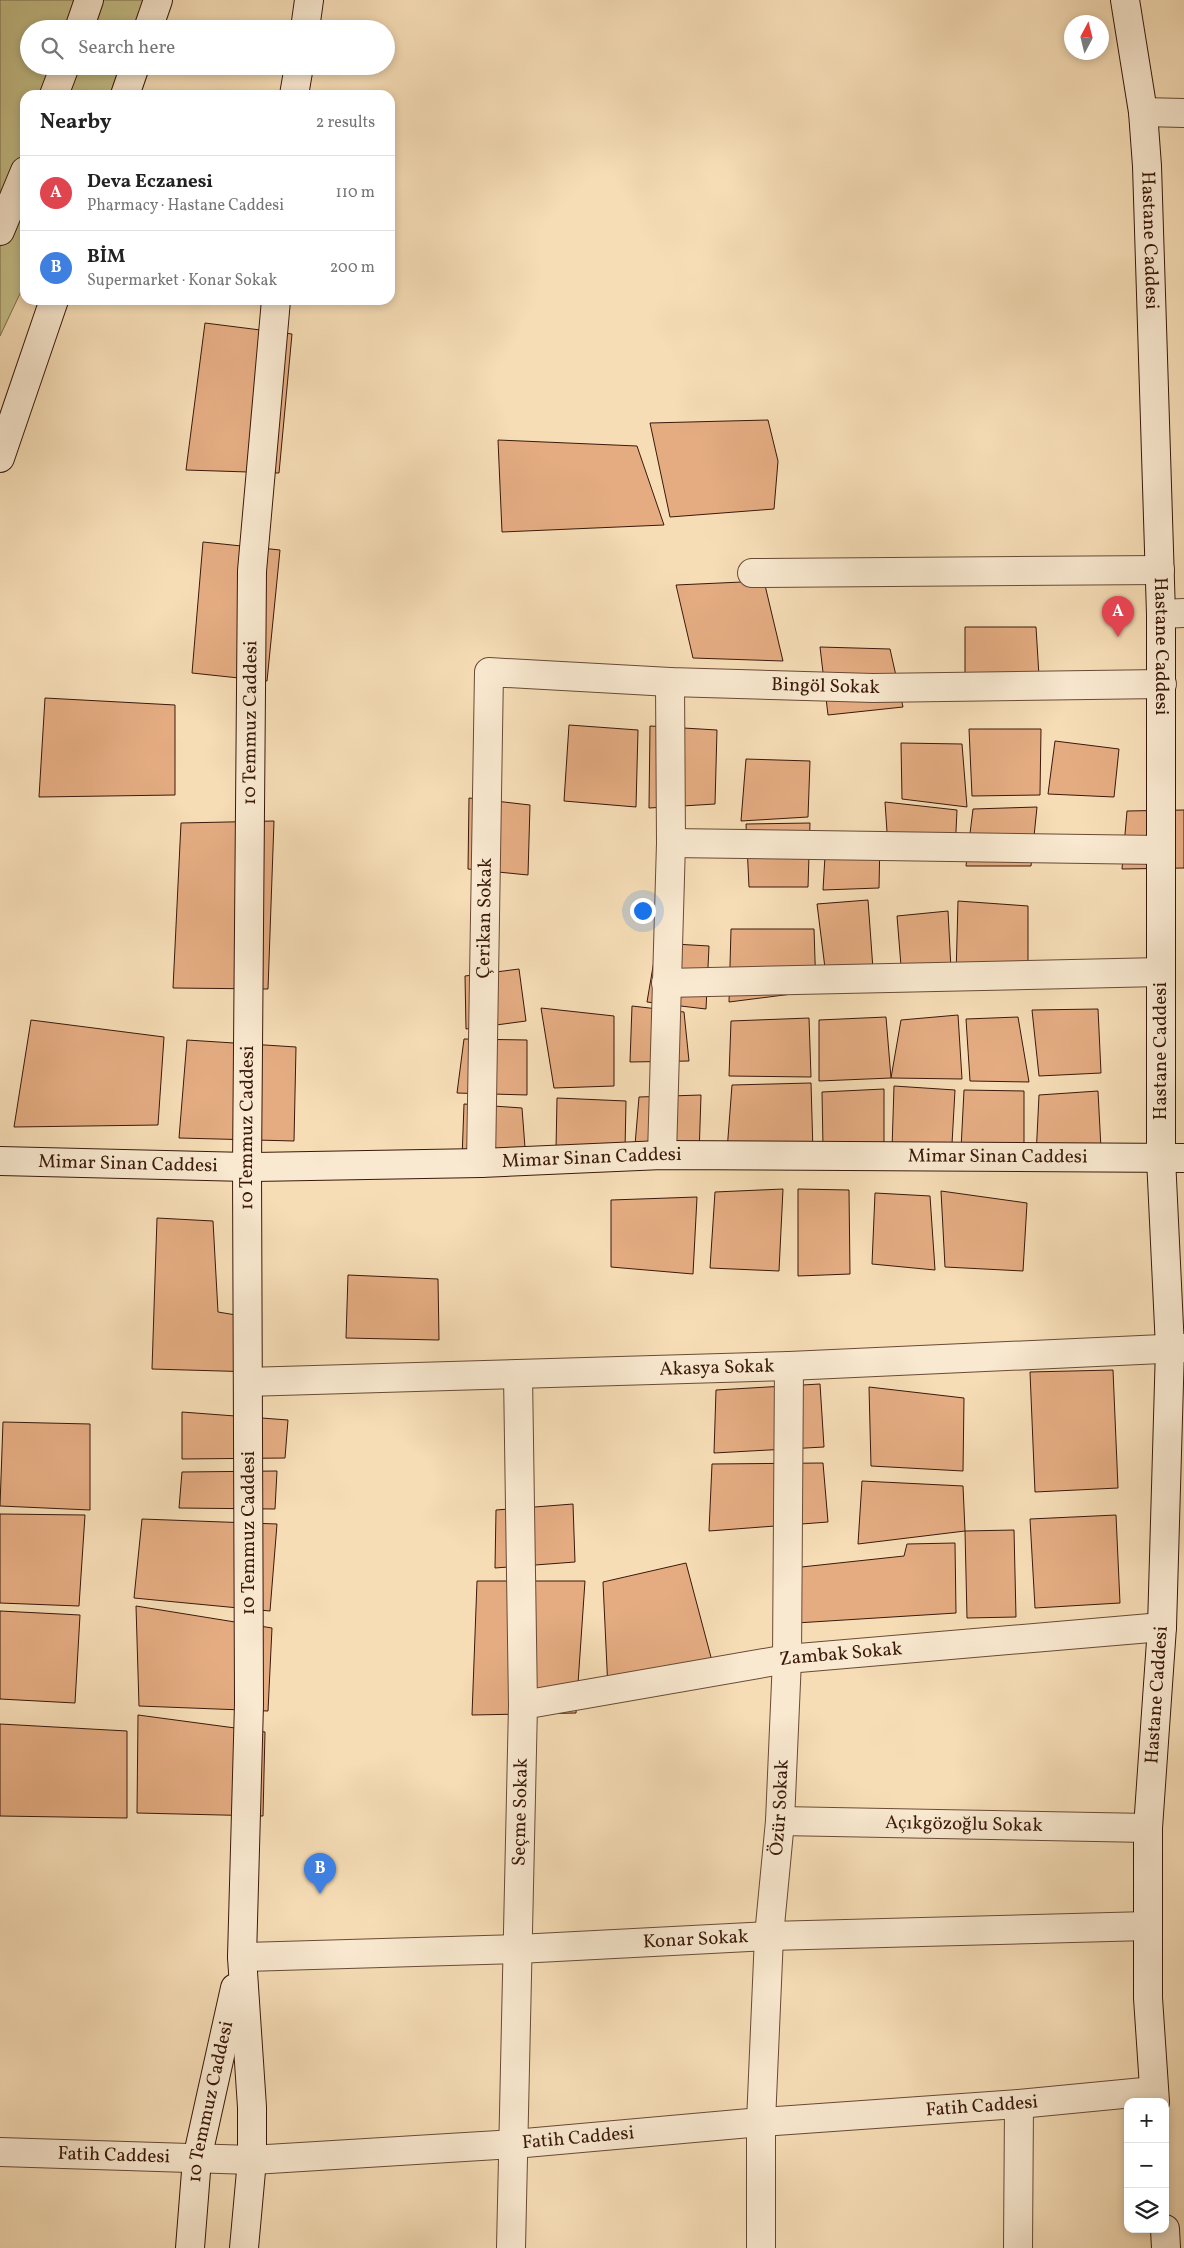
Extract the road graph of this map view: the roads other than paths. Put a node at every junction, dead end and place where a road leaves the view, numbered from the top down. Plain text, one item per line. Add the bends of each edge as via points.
1 (89, 0) edge
2 (158, 0) edge
3 (310, 0) edge
4 (1125, 0) edge
5 (82, 20) edge
6 (151, 20) edge
7 (307, 20) edge
8 (62, 75) edge
9 (132, 75) edge
10 (297, 75) edge
11 (56, 90) edge
12 (127, 90) edge
13 (295, 90) edge
14 (1142, 112) junction
15 (1184, 113) edge
16 (20, 183) edge
17 (0, 231) edge
18 (52, 305) edge
19 (276, 305) edge
20 (0, 458) edge
21 (1160, 570) junction
22 (752, 573) dead end
23 (1173, 613) edge
24 (488, 672) joint
25 (670, 682) junction
26 (1162, 684) junction
27 (671, 843) junction
28 (1160, 850) junction
29 (1161, 972) junction
30 (666, 982) junction
31 (662, 1155) junction
32 (1173, 1158) edge
33 (0, 1161) edge
34 (481, 1163) junction
35 (247, 1167) junction
36 (1177, 1348) edge
37 (789, 1366) junction
38 (518, 1375) junction
39 (249, 1382) junction
40 (1162, 1627) junction
41 (787, 1659) junction
42 (523, 1705) junction
43 (780, 1821) junction
44 (1148, 1828) junction
45 (1148, 1926) junction
46 (769, 1936) junction
47 (518, 1949) junction
48 (242, 1957) junction
49 (1155, 2096) edge
50 (1019, 2104) junction
51 (761, 2122) junction
52 (514, 2144) junction
53 (0, 2152) edge
54 (197, 2159) junction
55 (252, 2160) junction
56 (1165, 2233) edge
57 (190, 2248) edge
58 (244, 2248) edge
59 (511, 2248) edge
60 (761, 2248) edge
61 (1018, 2248) edge
62 (1166, 2248) edge

1 - 5 street
2 - 6 street
3 - 7 street
4 - 14 street, Hastane Caddesi
8 - 11 street
9 - 12 street
10 - 13 street
14 - 15 street
14 - 21 street, Hastane Caddesi via 1147,166
16 - 17 street
18 - 20 street
19 - 35 street, 10 Temmuz Caddesi via 252,571
21 - 22 street
21 - 23 street, Hastane Caddesi
23 - 26 street, Hastane Caddesi
24 - 25 street, Bingöl Sokak
24 - 34 street, Çerikan Sokak
25 - 26 street, Bingöl Sokak via 873,688
25 - 27 street
26 - 28 street, Hastane Caddesi
27 - 28 street
27 - 30 street
28 - 29 street, Hastane Caddesi
29 - 30 street
29 - 32 street, Hastane Caddesi
30 - 31 street
31 - 32 street, Mimar Sinan Caddesi
31 - 34 street, Mimar Sinan Caddesi
32 - 36 street, Hastane Caddesi
33 - 35 street, Mimar Sinan Caddesi
34 - 35 street, Mimar Sinan Caddesi
35 - 39 street, 10 Temmuz Caddesi
36 - 37 street, Akasya Sokak
36 - 40 street, Hastane Caddesi
37 - 38 street, Akasya Sokak
37 - 41 street, Özür Sokak
38 - 39 street, Akasya Sokak
38 - 42 street, Seçme Sokak
39 - 48 street, 10 Temmuz Caddesi via 249,1704
40 - 41 street, Zambak Sokak
40 - 44 street, Hastane Caddesi
41 - 42 street, Zambak Sokak
41 - 43 street, Özür Sokak
42 - 47 street, Seçme Sokak
43 - 44 street, Açıkgözoğlu Sokak
43 - 46 street, Özür Sokak
44 - 45 street, Hastane Caddesi
45 - 46 street, Konar Sokak
45 - 49 street, Hastane Caddesi via 1148,1998
46 - 47 street, Konar Sokak
46 - 51 street, Özür Sokak
47 - 48 street, Konar Sokak
47 - 52 street, Seçme Sokak
48 - 54 street, 10 Temmuz Caddesi
48 - 55 street, 10 Temmuz Caddesi via 252,2107
49 - 50 street, Fatih Caddesi
50 - 51 street, Fatih Caddesi
50 - 61 street
51 - 52 street, Fatih Caddesi
51 - 60 street, Özür Sokak
52 - 55 street, Fatih Caddesi
52 - 59 street, Seçme Sokak
53 - 54 street, Fatih Caddesi
54 - 55 street, Fatih Caddesi
54 - 57 street, 10 Temmuz Caddesi
55 - 58 street, 10 Temmuz Caddesi
56 - 62 street

